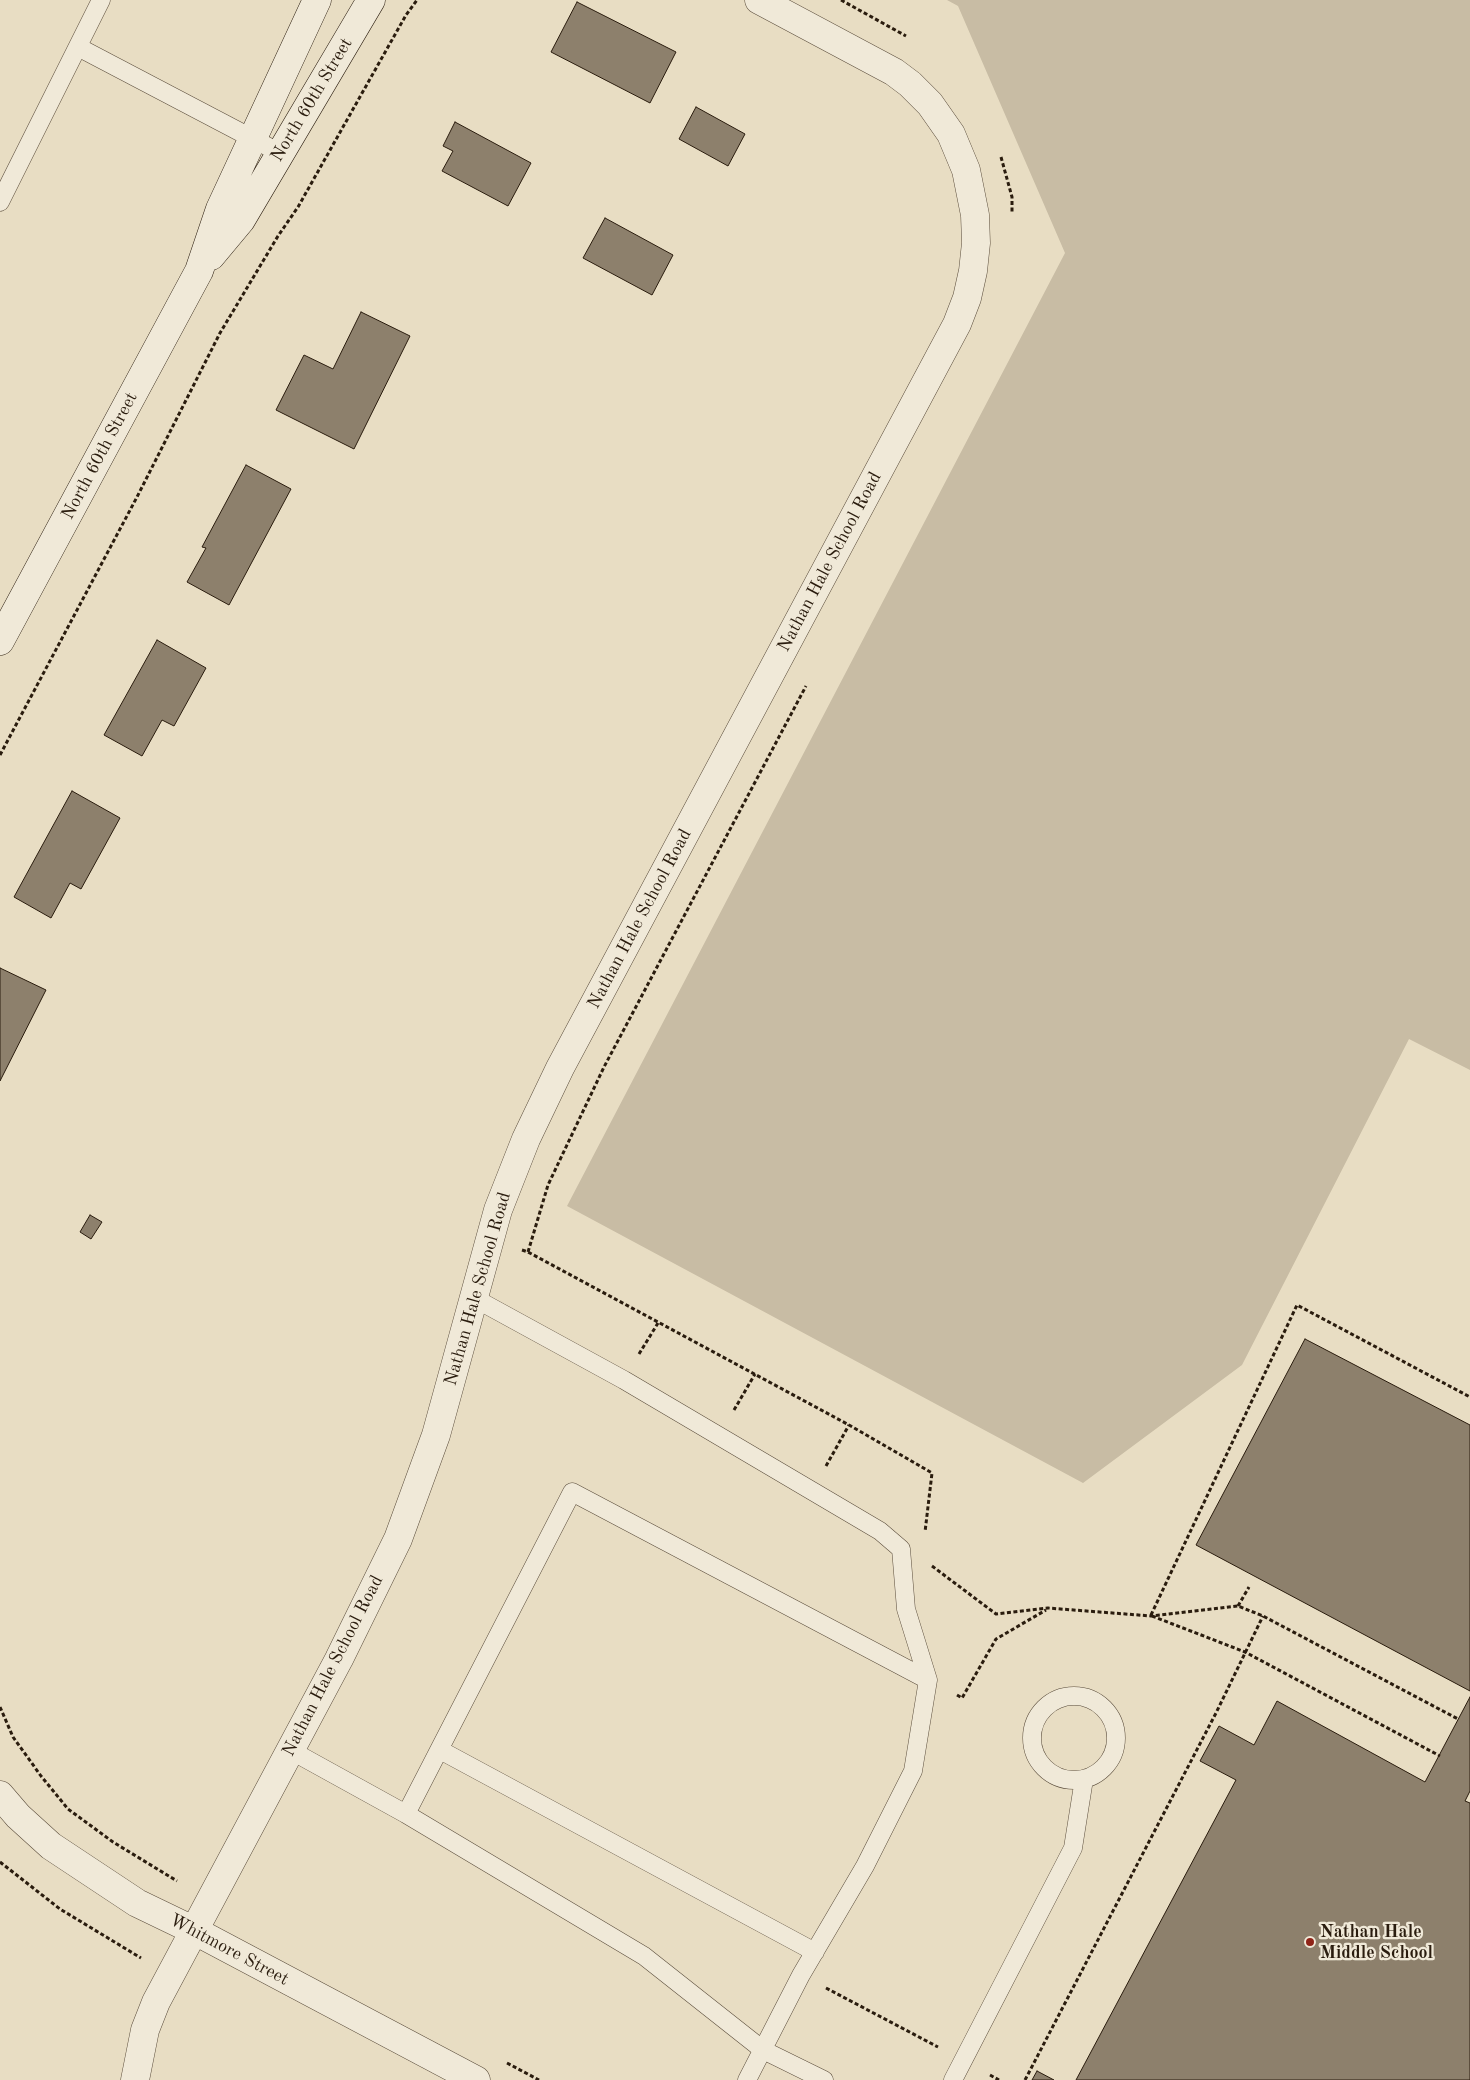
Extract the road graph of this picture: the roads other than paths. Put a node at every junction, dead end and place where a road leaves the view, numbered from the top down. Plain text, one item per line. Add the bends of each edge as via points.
1 (101, 0) edge
2 (317, 0) edge
3 (371, 0) edge
4 (760, 0) edge
5 (78, 47) junction
6 (252, 139) junction
7 (280, 153) junction
8 (0, 202) edge
9 (199, 271) junction
10 (0, 641) edge
11 (474, 1298) junction
12 (928, 1680) junction
13 (290, 1750) junction
14 (440, 1750) junction
15 (1084, 1779) junction
16 (0, 1794) edge
17 (406, 1814) junction
18 (193, 1930) junction
19 (815, 1952) junction
20 (763, 2050) junction
21 (135, 2080) edge
22 (476, 2080) edge
23 (747, 2080) edge
24 (824, 2080) edge
25 (953, 2080) edge

1 - 5 lane
2 - 6 street, North 60th Street
3 - 7 street, North 60th Street
4 - 11 street, Nathan Hale School Road via 894,72 930,104 951,134 966,170 975,215 973,271 957,324 560,1068 526,1139 498,1210
5 - 6 lane
5 - 8 lane
6 - 7 lane
6 - 9 street, North 60th Street via 220,210
7 - 9 street, North 60th Street via 241,220
9 - 10 street, North 60th Street
11 - 12 lane via 624,1380 880,1532 901,1549 906,1609
11 - 13 street, Nathan Hale School Road via 436,1434 398,1539
12 - 14 lane via 572,1492
12 - 19 lane via 913,1771
13 - 17 lane
13 - 18 street, Nathan Hale School Road
14 - 17 lane
14 - 19 lane
15 - 15 lane via 1061,1778 1048,1771 1033,1748 1032,1733 1036,1720 1055,1701 1068,1697 1094,1701 1105,1710 1116,1734 1110,1760 1101,1771
15 - 25 lane via 1073,1848
16 - 18 street, Whitmore Street via 18,1816 52,1846 137,1903
17 - 20 lane via 644,1956
18 - 21 street, Nathan Hale School Road via 150,2016
18 - 22 street, Whitmore Street
19 - 20 lane
20 - 23 lane
20 - 24 lane

